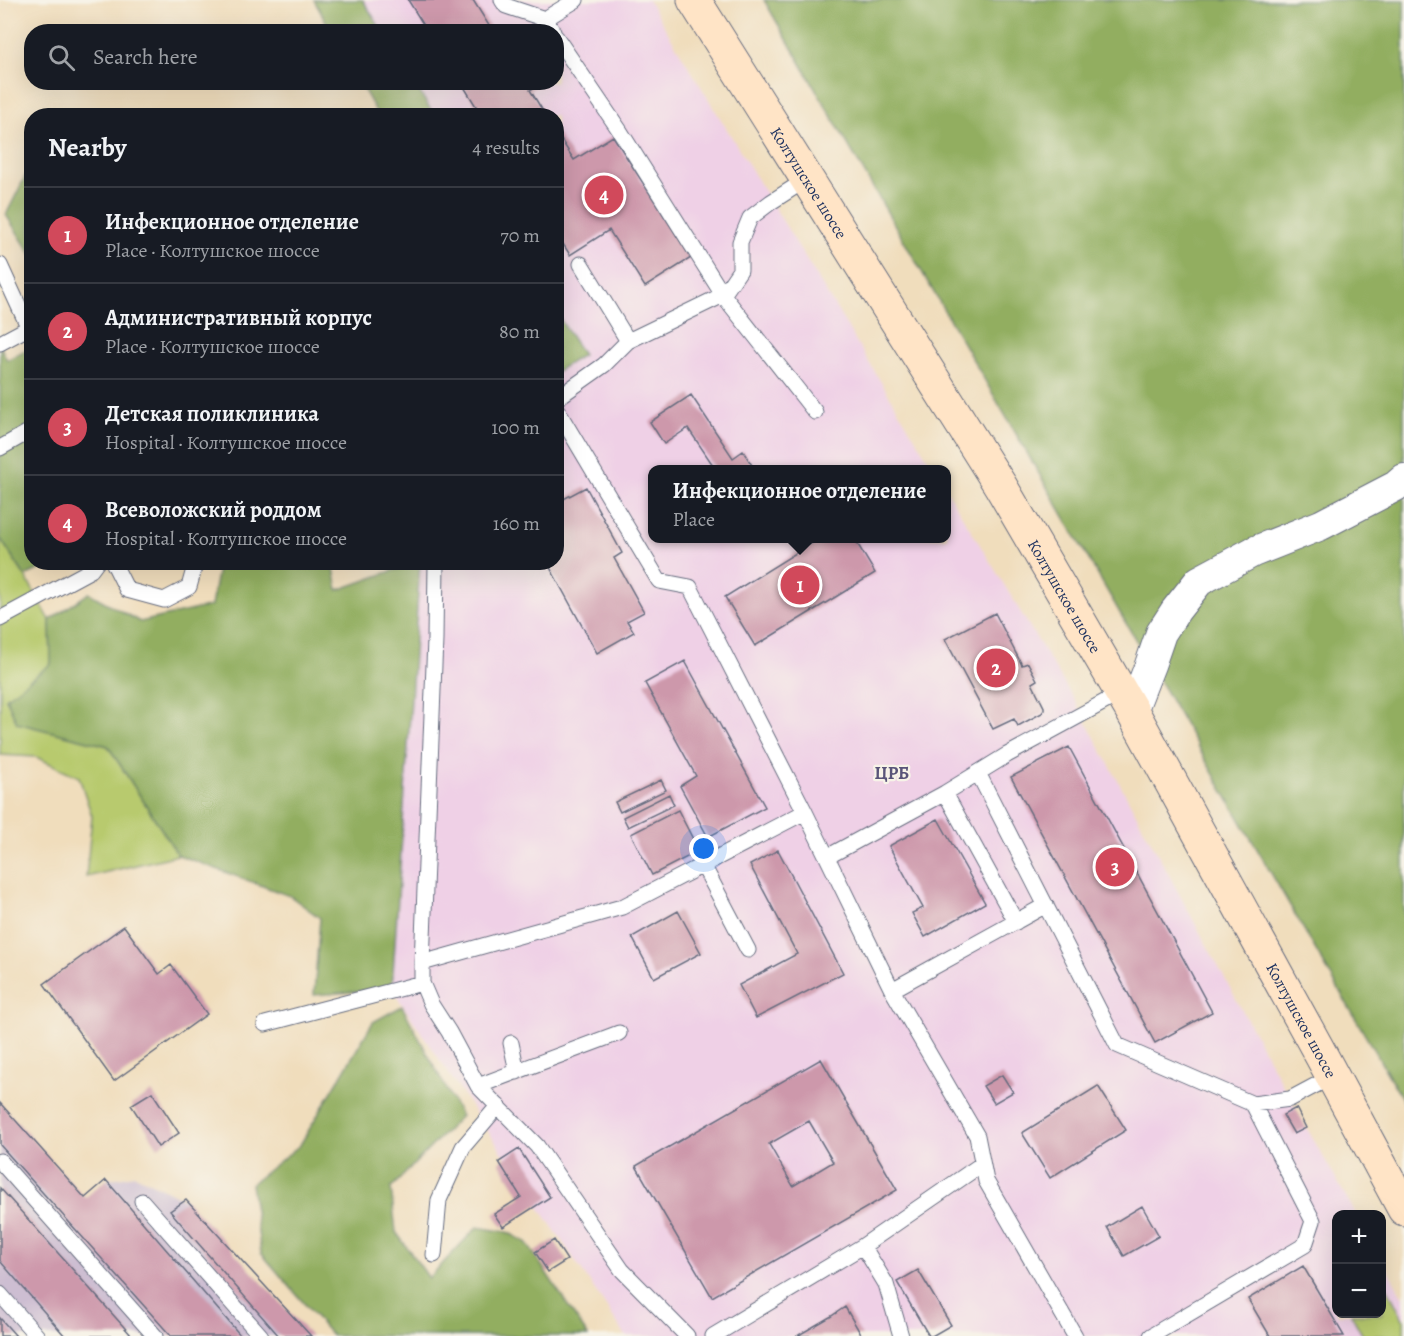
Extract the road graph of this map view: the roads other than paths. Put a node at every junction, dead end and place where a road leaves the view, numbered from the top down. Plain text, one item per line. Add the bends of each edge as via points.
1 (502, 0) edge
2 (576, 0) edge
3 (694, 0) edge
4 (547, 24) edge
5 (550, 24) edge
6 (564, 49) edge
7 (807, 179) junction
8 (581, 264) dead end
9 (0, 265) edge
10 (723, 294) junction
11 (24, 319) edge
12 (24, 334) edge
13 (628, 341) junction
14 (0, 344) edge
15 (564, 393) edge
16 (814, 412) dead end
17 (564, 421) edge
18 (24, 434) edge
19 (0, 448) edge
20 (1404, 479) edge
21 (91, 570) edge
22 (117, 570) edge
23 (194, 570) edge
24 (436, 570) edge
25 (0, 620) edge
26 (1126, 702) junction
27 (978, 773) junction
28 (945, 793) junction
29 (805, 812) junction
30 (827, 856) junction
31 (703, 865) junction
32 (1046, 905) junction
33 (1016, 922) junction
34 (748, 950) dead end
35 (422, 963) junction
36 (422, 983) junction
37 (892, 990) junction
38 (265, 1024) dead end
39 (619, 1033) dead end
40 (511, 1043) dead end
41 (518, 1072) junction
42 (1332, 1076) junction
43 (478, 1086) junction
44 (1253, 1104) junction
45 (498, 1106) junction
46 (0, 1161) edge
47 (982, 1164) junction
48 (142, 1201) dead end
49 (1404, 1209) edge
50 (863, 1246) junction
51 (434, 1255) dead end
52 (0, 1294) edge
53 (37, 1336) edge
54 (155, 1336) edge
55 (261, 1336) edge
56 (687, 1336) edge
57 (713, 1336) edge
58 (901, 1336) edge
59 (1075, 1336) edge
60 (1151, 1336) edge

1 - 4 lane via 506,6
2 - 5 lane
3 - 7 street, Колтушское шоссе
6 - 10 lane
7 - 10 lane via 750,218 740,242 740,270
7 - 26 street, Колтушское шоссе via 1000,485
8 - 13 lane
9 - 11 lane
10 - 13 lane
10 - 16 lane
12 - 14 lane
13 - 15 lane via 604,365
17 - 29 lane via 659,581 690,587
18 - 19 lane
20 - 26 street via 1321,525 1252,552 1199,581 1161,633 1150,665
21 - 25 lane
22 - 23 lane via 127,590 164,600 189,587
24 - 35 lane
26 - 27 lane via 1007,754
26 - 42 street, Колтушское шоссе
27 - 28 lane
27 - 32 lane
28 - 30 lane
28 - 33 lane
29 - 30 lane
29 - 31 lane
30 - 37 lane
31 - 34 lane
31 - 35 lane via 622,907
32 - 33 lane
32 - 44 lane via 1117,1045
33 - 37 lane
35 - 36 lane
36 - 38 lane
36 - 43 lane
37 - 47 lane via 977,1136
39 - 41 lane
40 - 41 lane
41 - 43 lane
42 - 44 lane via 1290,1099
42 - 49 street, Колтушское шоссе via 1387,1166
43 - 45 lane
44 - 60 lane via 1313,1221 1305,1245
45 - 51 lane via 462,1147 439,1200
45 - 56 lane via 537,1146 622,1270
46 - 54 lane
47 - 50 lane
47 - 59 lane via 986,1181
48 - 55 lane
50 - 57 lane
50 - 58 lane via 886,1284
52 - 53 lane

